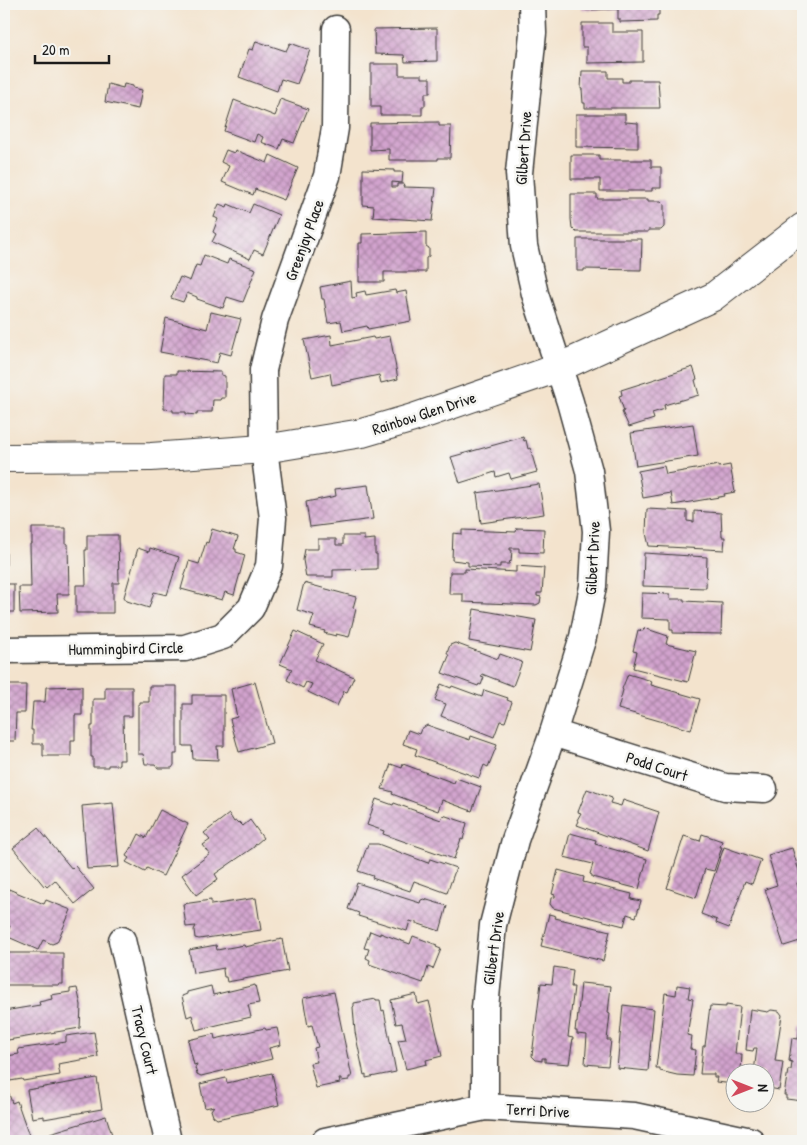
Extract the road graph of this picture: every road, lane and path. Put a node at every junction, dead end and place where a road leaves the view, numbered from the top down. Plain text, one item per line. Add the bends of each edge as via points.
1 (532, 4) edge
2 (336, 29) dead end
3 (803, 228) edge
4 (558, 368) junction
5 (264, 449) junction
6 (4, 458) edge
7 (4, 650) edge
8 (553, 733) junction
9 (764, 789) dead end
10 (122, 940) dead end
11 (485, 1107) junction
12 (168, 1141) edge
13 (325, 1141) edge
14 (751, 1141) edge

1 - 4 street, Gilbert Drive via 533,33 519,173 524,246
2 - 5 street, Greenjay Place via 335,128 327,176 275,320 263,370
3 - 4 street, Rainbow Glen Drive via 713,297
4 - 5 street, Rainbow Glen Drive via 362,433
4 - 8 street, Gilbert Drive via 589,471 596,531 593,586 583,637
5 - 6 street, Rainbow Glen Drive via 151,457
5 - 7 street, Hummingbird Circle via 273,518 269,566 251,608 223,636 185,648
8 - 9 street, Podd Court via 725,788
8 - 11 street, Gilbert Drive via 515,840 493,925 485,1008
10 - 12 street, Tracy Court
11 - 13 street, Terri Drive
11 - 14 street, Terri Drive via 634,1116

